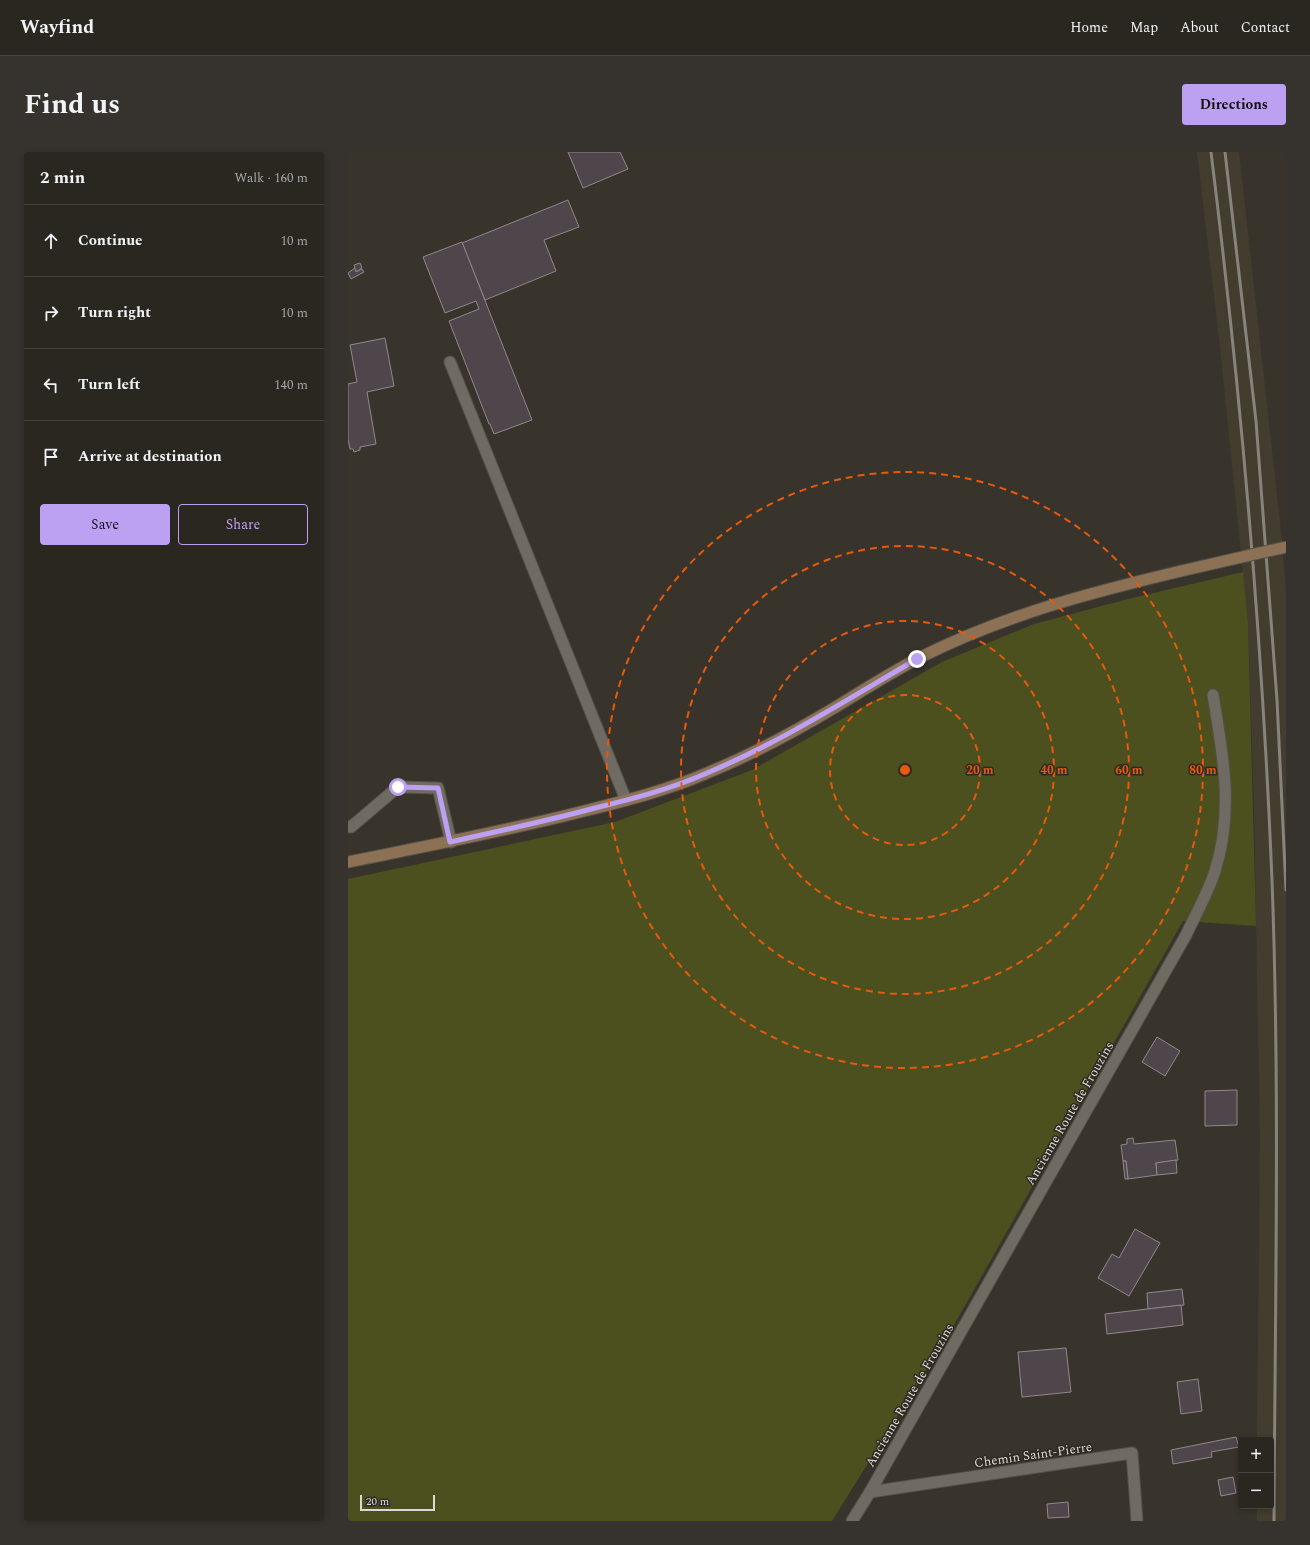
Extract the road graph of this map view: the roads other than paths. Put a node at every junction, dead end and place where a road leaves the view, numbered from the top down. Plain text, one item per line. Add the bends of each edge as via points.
1 (450, 362) dead end
2 (1286, 547) edge
3 (1213, 695) dead end
4 (626, 800) junction
5 (348, 827) edge
6 (450, 842) junction
7 (348, 862) edge
8 (870, 1492) junction
9 (852, 1521) edge
10 (1137, 1521) edge

1 - 4 street
2 - 4 main road, bridge via 1103,589 982,628 917,659 760,749 706,774
3 - 8 street, Ancienne Route de Frouzins via 1224,760 1226,791 1226,822 1215,873 1186,935
4 - 6 main road
5 - 6 street via 398,787 438,788
6 - 7 main road
8 - 9 street, Ancienne Route de Frouzins
8 - 10 street, Chemin Saint-Pierre via 1132,1453

